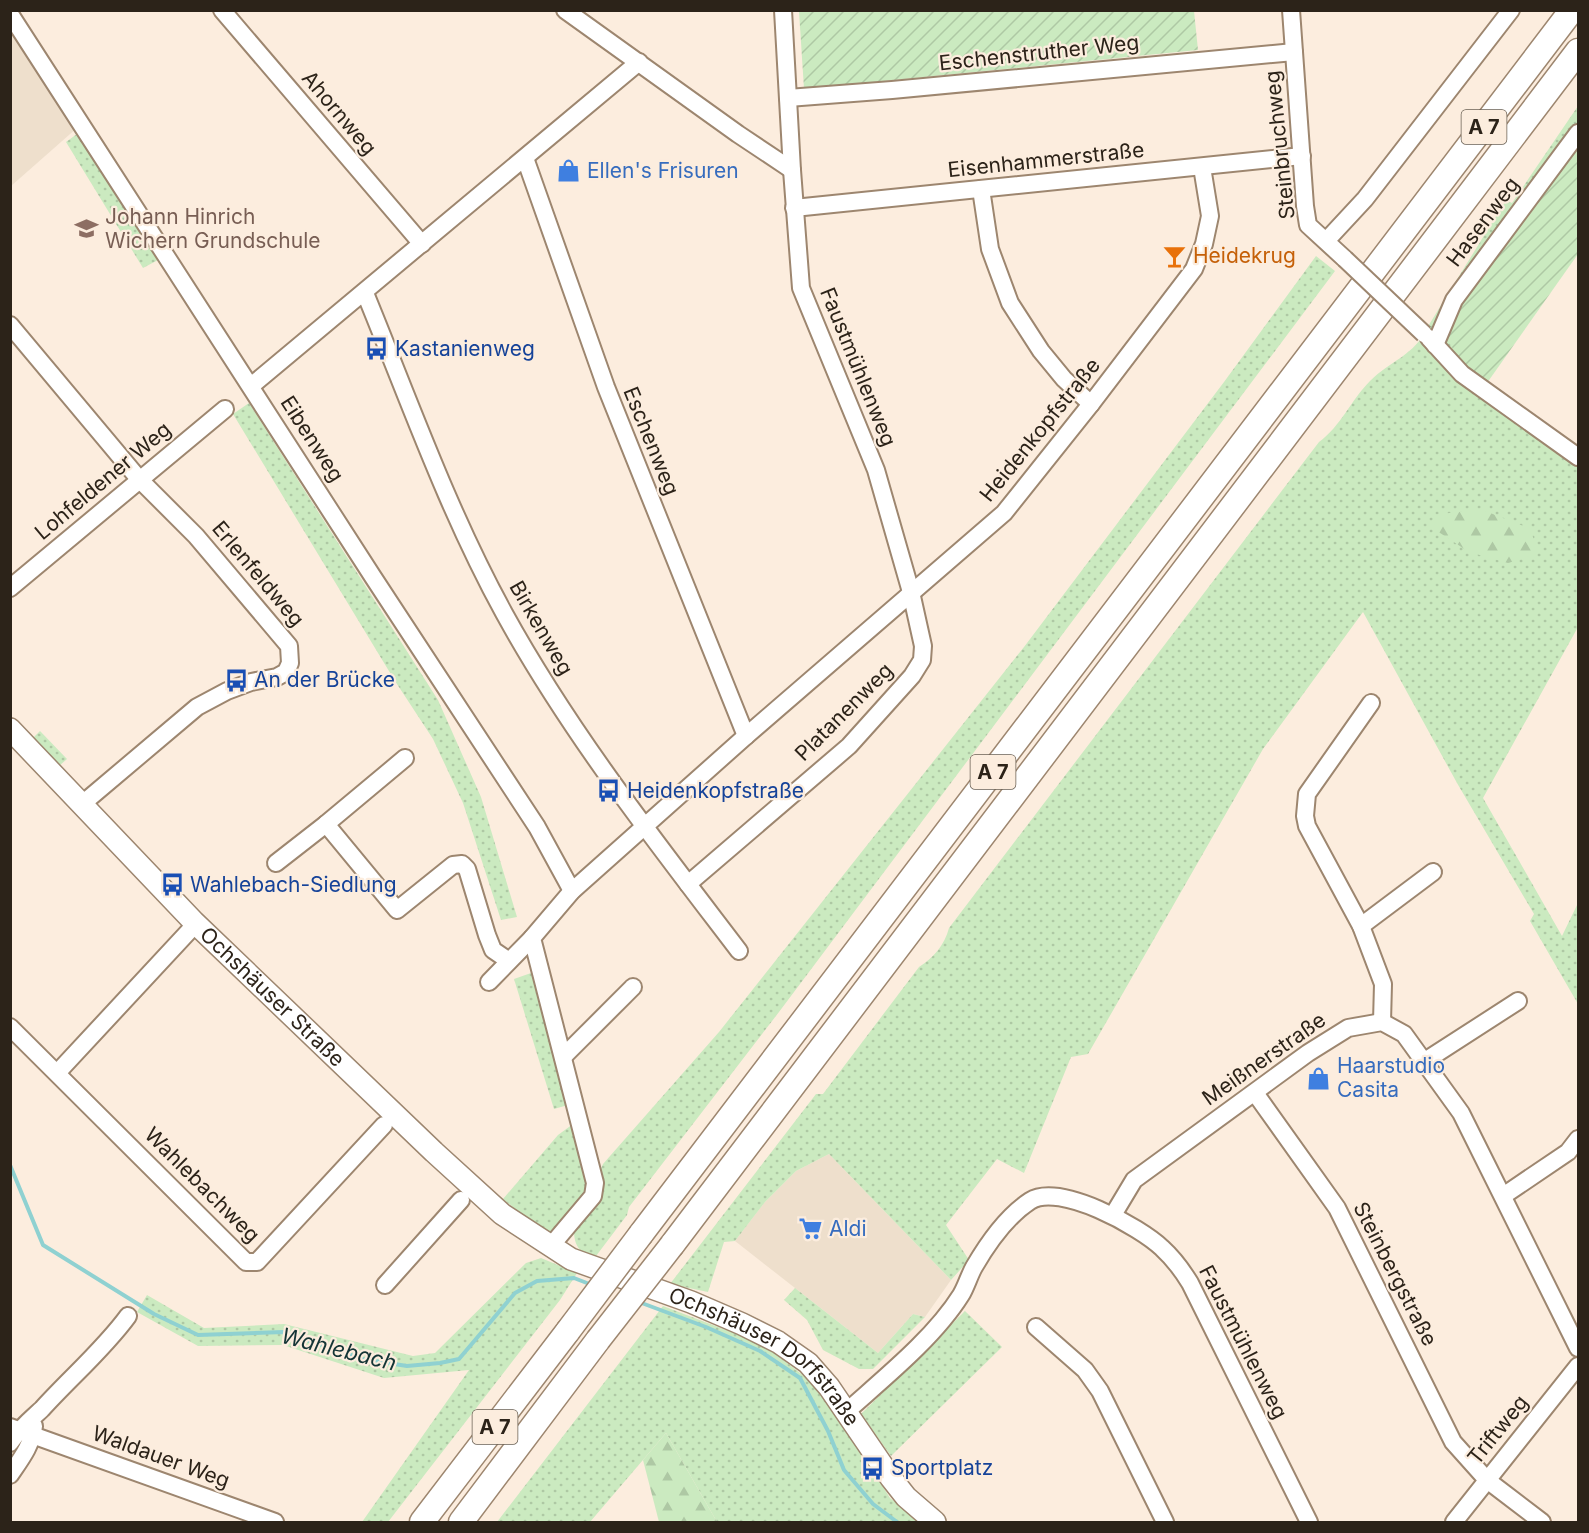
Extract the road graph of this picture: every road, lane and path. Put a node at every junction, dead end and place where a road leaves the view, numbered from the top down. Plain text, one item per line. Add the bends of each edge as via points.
1 (222, 10) edge
2 (565, 10) edge
3 (783, 10) edge
4 (1291, 10) edge
5 (1511, 10) edge
6 (1572, 10) edge
7 (10, 14) edge
8 (1578, 51) edge
9 (1294, 52) junction
10 (639, 62) junction
11 (789, 98) junction
12 (1578, 133) edge
13 (1302, 156) junction
14 (525, 158) junction
15 (1202, 167) junction
16 (792, 170) junction
17 (981, 189) junction
18 (794, 208) junction
19 (1326, 241) junction
20 (422, 244) junction
21 (365, 293) junction
22 (13, 332) edge
23 (1430, 339) junction
24 (251, 386) junction
25 (1091, 404) junction
26 (225, 409) dead end
27 (1578, 457) edge
28 (140, 479) junction
29 (10, 588) edge
30 (911, 592) junction
31 (1371, 704) dead end
32 (10, 729) edge
33 (746, 736) junction
34 (405, 758) dead end
35 (81, 805) junction
36 (326, 824) junction
37 (645, 826) junction
38 (276, 863) dead end
39 (1433, 872) dead end
40 (688, 884) junction
41 (572, 891) junction
42 (1361, 926) junction
43 (190, 930) dead end
44 (531, 938) junction
45 (739, 951) dead end
46 (509, 961) junction
47 (489, 982) dead end
48 (633, 987) dead end
49 (1518, 1001) dead end
50 (1382, 1022) junction
51 (10, 1027) edge
52 (563, 1057) junction
53 (1425, 1061) junction
54 (58, 1072) junction
55 (1255, 1093) junction
56 (384, 1125) dead end
57 (1578, 1139) edge
58 (1503, 1196) junction
59 (461, 1200) dead end
60 (1113, 1215) junction
61 (550, 1247) junction
62 (385, 1285) dead end
63 (128, 1316) dead end
64 (1036, 1327) dead end
65 (1578, 1348) edge
66 (1578, 1366) edge
67 (846, 1412) junction
68 (18, 1433) edge
69 (10, 1474) edge
70 (1487, 1480) junction
71 (275, 1522) edge
72 (422, 1522) edge
73 (461, 1522) edge
74 (935, 1522) edge
75 (1166, 1522) edge
76 (1309, 1522) edge
77 (1454, 1522) edge
78 (1542, 1522) edge

1 - 20 street, Ahornweg
2 - 10 street
3 - 11 street, Faustmühlenweg
4 - 9 street, Steinbruchweg
5 - 19 street via 1365,199
6 - 72 highway, A 7, bridge
7 - 24 street, Eibenweg
8 - 73 highway, A 7, bridge
9 - 11 street, Eschenstruther Weg
9 - 13 street, Steinbruchweg
10 - 14 street
10 - 16 street
11 - 16 street, Faustmühlenweg
12 - 23 street, Hasenweg via 1454,300
13 - 15 street, Eisenhammerstraße
13 - 19 street, Steinbruchweg via 1308,225
14 - 20 street
14 - 33 street, Eschenweg via 606,387
15 - 17 street, Eisenhammerstraße
15 - 25 street, Heidenkopfstraße via 1210,216 1194,269
16 - 18 street, Faustmühlenweg
17 - 18 street, Eisenhammerstraße
17 - 25 street via 990,249 1010,303 1052,365
18 - 30 street, Faustmühlenweg via 801,288 876,470
19 - 23 street, Steinbruchweg, bridge
20 - 21 street
21 - 24 street
21 - 37 street, Birkenweg via 441,486 504,613 570,724
22 - 28 street, Erlenfeldweg
23 - 27 street, Steinbruchweg via 1462,374
24 - 41 street, Eibenweg via 537,827
25 - 30 street, Heidenkopfstraße via 1004,513
26 - 28 street, Lohfeldener Weg
28 - 29 street, Lohfeldener Weg
28 - 35 street, Erlenfeldweg via 196,536 289,646 290,663 286,672 277,677 251,682 197,707
30 - 33 street, Heidenkopfstraße
30 - 40 street, Platanenweg via 923,646 922,660 912,676 849,746
31 - 42 street via 1307,794 1305,816
32 - 35 main road, Ochshäuser Straße
33 - 37 street, Heidenkopfstraße
34 - 36 street
35 - 61 main road, Ochshäuser Straße via 194,922 434,1152 502,1214
36 - 38 street
36 - 46 street via 397,910 453,865 462,864 494,950
37 - 40 street, Birkenweg
37 - 41 street, Heidenkopfstraße
39 - 42 street
40 - 45 street, Birkenweg
41 - 44 street, Heidenkopfstraße
42 - 50 street via 1383,984
43 - 54 street
44 - 46 street, Heidenkopfstraße
44 - 52 street
46 - 47 street, Heidenkopfstraße
48 - 52 street
49 - 53 street
50 - 53 street via 1404,1034
50 - 55 street, Meißnerstraße via 1348,1028
51 - 54 street, Wahlebachweg
52 - 61 street via 595,1183 593,1196
53 - 58 street via 1461,1113
54 - 56 street, Wahlebachweg via 246,1262 257,1262
55 - 60 street, Meißnerstraße via 1134,1180
55 - 70 street, Steinbergstraße via 1337,1208 1453,1442
57 - 58 street via 1568,1152
58 - 65 street
59 - 62 street
60 - 67 street, Faustmühlenweg via 1055,1196 1032,1200 1007,1221 973,1268 961,1295 930,1334
60 - 76 street, Faustmühlenweg via 1160,1246 1179,1265
61 - 67 main road, Ochshäuser Dorfstraße via 587,1266 722,1315 778,1342 808,1363
63 - 68 street
64 - 75 street via 1085,1370 1100,1391
66 - 70 street, Triftweg
67 - 74 main road, Ochshäuser Dorfstraße via 906,1497
68 - 69 street via 26,1451
68 - 71 street, Waldauer Weg
70 - 77 street, Triftweg
70 - 78 street, Steinbergstraße

